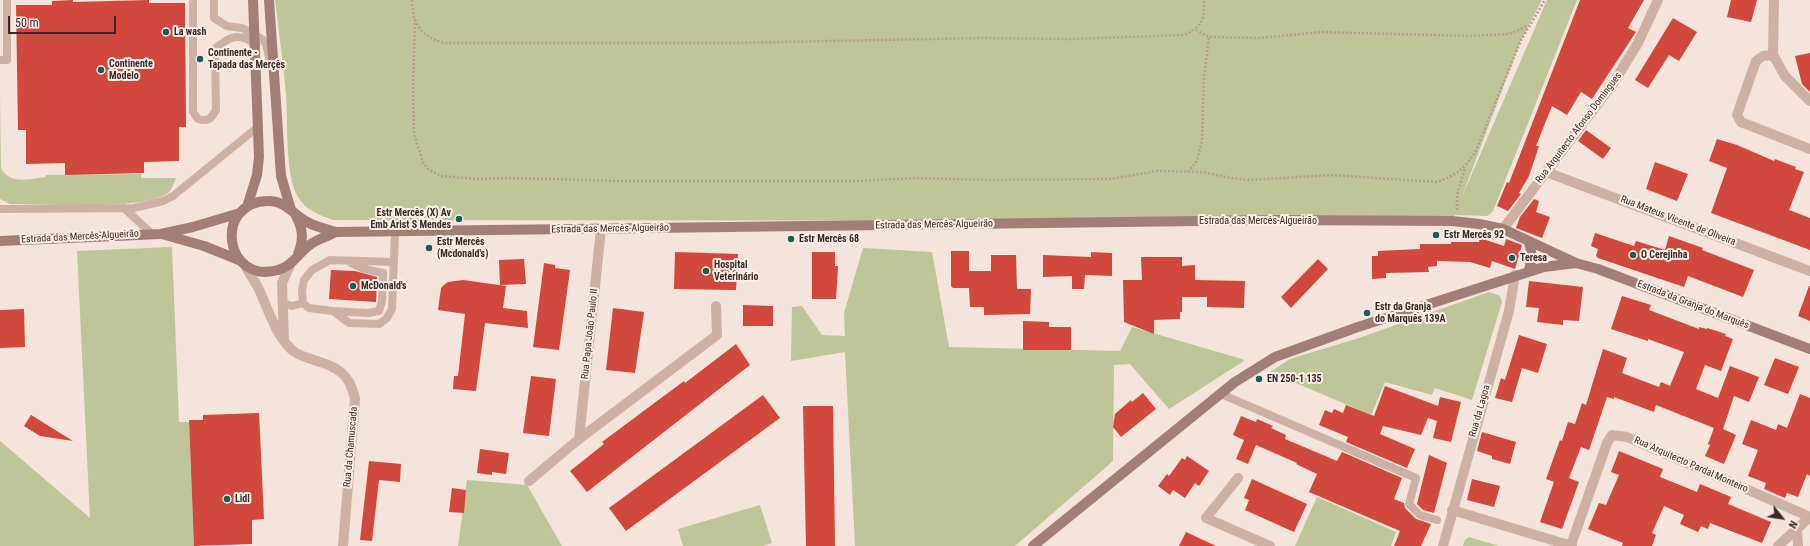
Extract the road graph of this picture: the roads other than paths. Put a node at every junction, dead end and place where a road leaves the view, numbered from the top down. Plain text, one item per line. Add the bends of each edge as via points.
1 (7, 0) edge
2 (192, 0) edge
3 (214, 0) edge
4 (253, 0) edge
5 (270, 0) edge
6 (1658, 0) edge
7 (1774, 0) edge
8 (255, 40) junction
9 (1773, 55) junction
10 (0, 60) edge
11 (274, 72) junction
12 (1810, 101) edge
13 (259, 126) junction
14 (1810, 149) edge
15 (1546, 172) junction
16 (124, 208) junction
17 (0, 209) edge
18 (244, 210) junction
19 (293, 212) junction
20 (601, 228) junction
21 (1503, 229) junction
22 (336, 232) junction
23 (395, 232) junction
24 (156, 234) junction
25 (0, 241) edge
26 (1529, 242) junction
27 (298, 255) junction
28 (348, 261) junction
29 (242, 262) junction
30 (393, 262) junction
31 (291, 263) junction
32 (1576, 263) junction
33 (1529, 271) junction
34 (1810, 271) edge
35 (1515, 275) junction
36 (283, 303) junction
37 (303, 303) junction
38 (716, 306) dead end
39 (333, 311) junction
40 (284, 340) junction
41 (1810, 349) edge
42 (1220, 394) junction
43 (579, 439) junction
44 (1238, 478) dead end
45 (529, 481) dead end
46 (1452, 510) junction
47 (1810, 517) edge
48 (1437, 520) dead end
49 (1797, 529) junction
50 (1037, 545) edge
51 (343, 546) edge
52 (1270, 546) edge
53 (1442, 546) edge
54 (1572, 546) edge
55 (1778, 546) edge
56 (1798, 546) edge

1 - 10 lane via 7,60
2 - 8 lane via 193,112 198,119 205,121 212,118 216,110 215,49 235,37 243,36
3 - 8 lane via 214,18 223,25 242,28
4 - 8 street
5 - 11 street
6 - 15 street, Rua Arquitecto Afonso Domingues via 1638,43 1612,85
7 - 9 street
8 - 11 lane via 266,44 269,63
8 - 13 street
9 - 12 street via 1785,76
9 - 14 street via 1763,56 1756,61 1737,115 1741,122
11 - 19 street via 281,176
13 - 16 lane via 173,196 149,206
13 - 18 street via 257,175
15 - 21 street, Rua Arquitecto Afonso Domingues
15 - 34 street, Rua Mateus Vicente de Oliveira
16 - 17 lane
16 - 24 lane
18 - 19 street, Estrada das Mercês-Algueirão via 258,202 269,201 281,204
18 - 24 street, Estrada das Mercês-Algueirão
18 - 29 street via 233,224 231,236 233,249
19 - 22 street, Estrada das Mercês-Algueirão via 312,224
19 - 27 street, Estrada das Mercês-Algueirão via 303,234
20 - 21 street, Estrada das Mercês-Algueirão via 1277,220 1458,222
20 - 23 street, Estrada das Mercês-Algueirão
20 - 43 street, Rua Papa João Paulo II
21 - 26 street, Estrada das Mercês-Algueirão
22 - 23 street, Estrada das Mercês-Algueirão
22 - 27 street, Estrada das Mercês-Algueirão via 312,243
23 - 30 lane
24 - 25 street, Estrada das Mercês-Algueirão
24 - 29 street, Estrada das Mercês-Algueirão via 204,246
26 - 32 street, Estrada da Granja do Marquês
26 - 33 street via 1532,256
27 - 31 street, Estrada das Mercês-Algueirão
28 - 30 lane
28 - 37 lane via 330,260 312,270 304,280
28 - 39 lane via 364,269 383,272 383,294 379,311
29 - 31 street, Estrada das Mercês-Algueirão via 256,271 268,273 280,270
29 - 40 street, Rua da Chamuscada via 261,292 276,328
30 - 39 lane via 392,309 387,318 379,324 349,323
31 - 36 street via 282,283
32 - 33 street, Estrada da Granja do Marquês
32 - 41 street, Estrada da Granja do Marquês via 1616,275
33 - 35 street, Estrada da Granja do Marquês
35 - 42 street, Estrada da Granja do Marquês via 1287,351 1248,373
35 - 46 street, Rua da Lagoa via 1509,311
36 - 37 lane via 292,306
36 - 40 street
37 - 39 lane via 309,308
38 - 43 street via 717,335
40 - 51 street, Rua da Chamuscada via 298,354 341,372 348,378 352,387 355,399
42 - 48 lane via 1416,478 1409,504 1420,514
42 - 50 street, Estrada da Granja do Marquês
43 - 45 street
44 - 52 street via 1206,518
46 - 53 street, Rua da Lagoa
46 - 54 street
47 - 49 street
47 - 54 street, Rua Arquitecto Pardal Monteiro via 1627,437 1612,435
49 - 55 street
49 - 56 street

